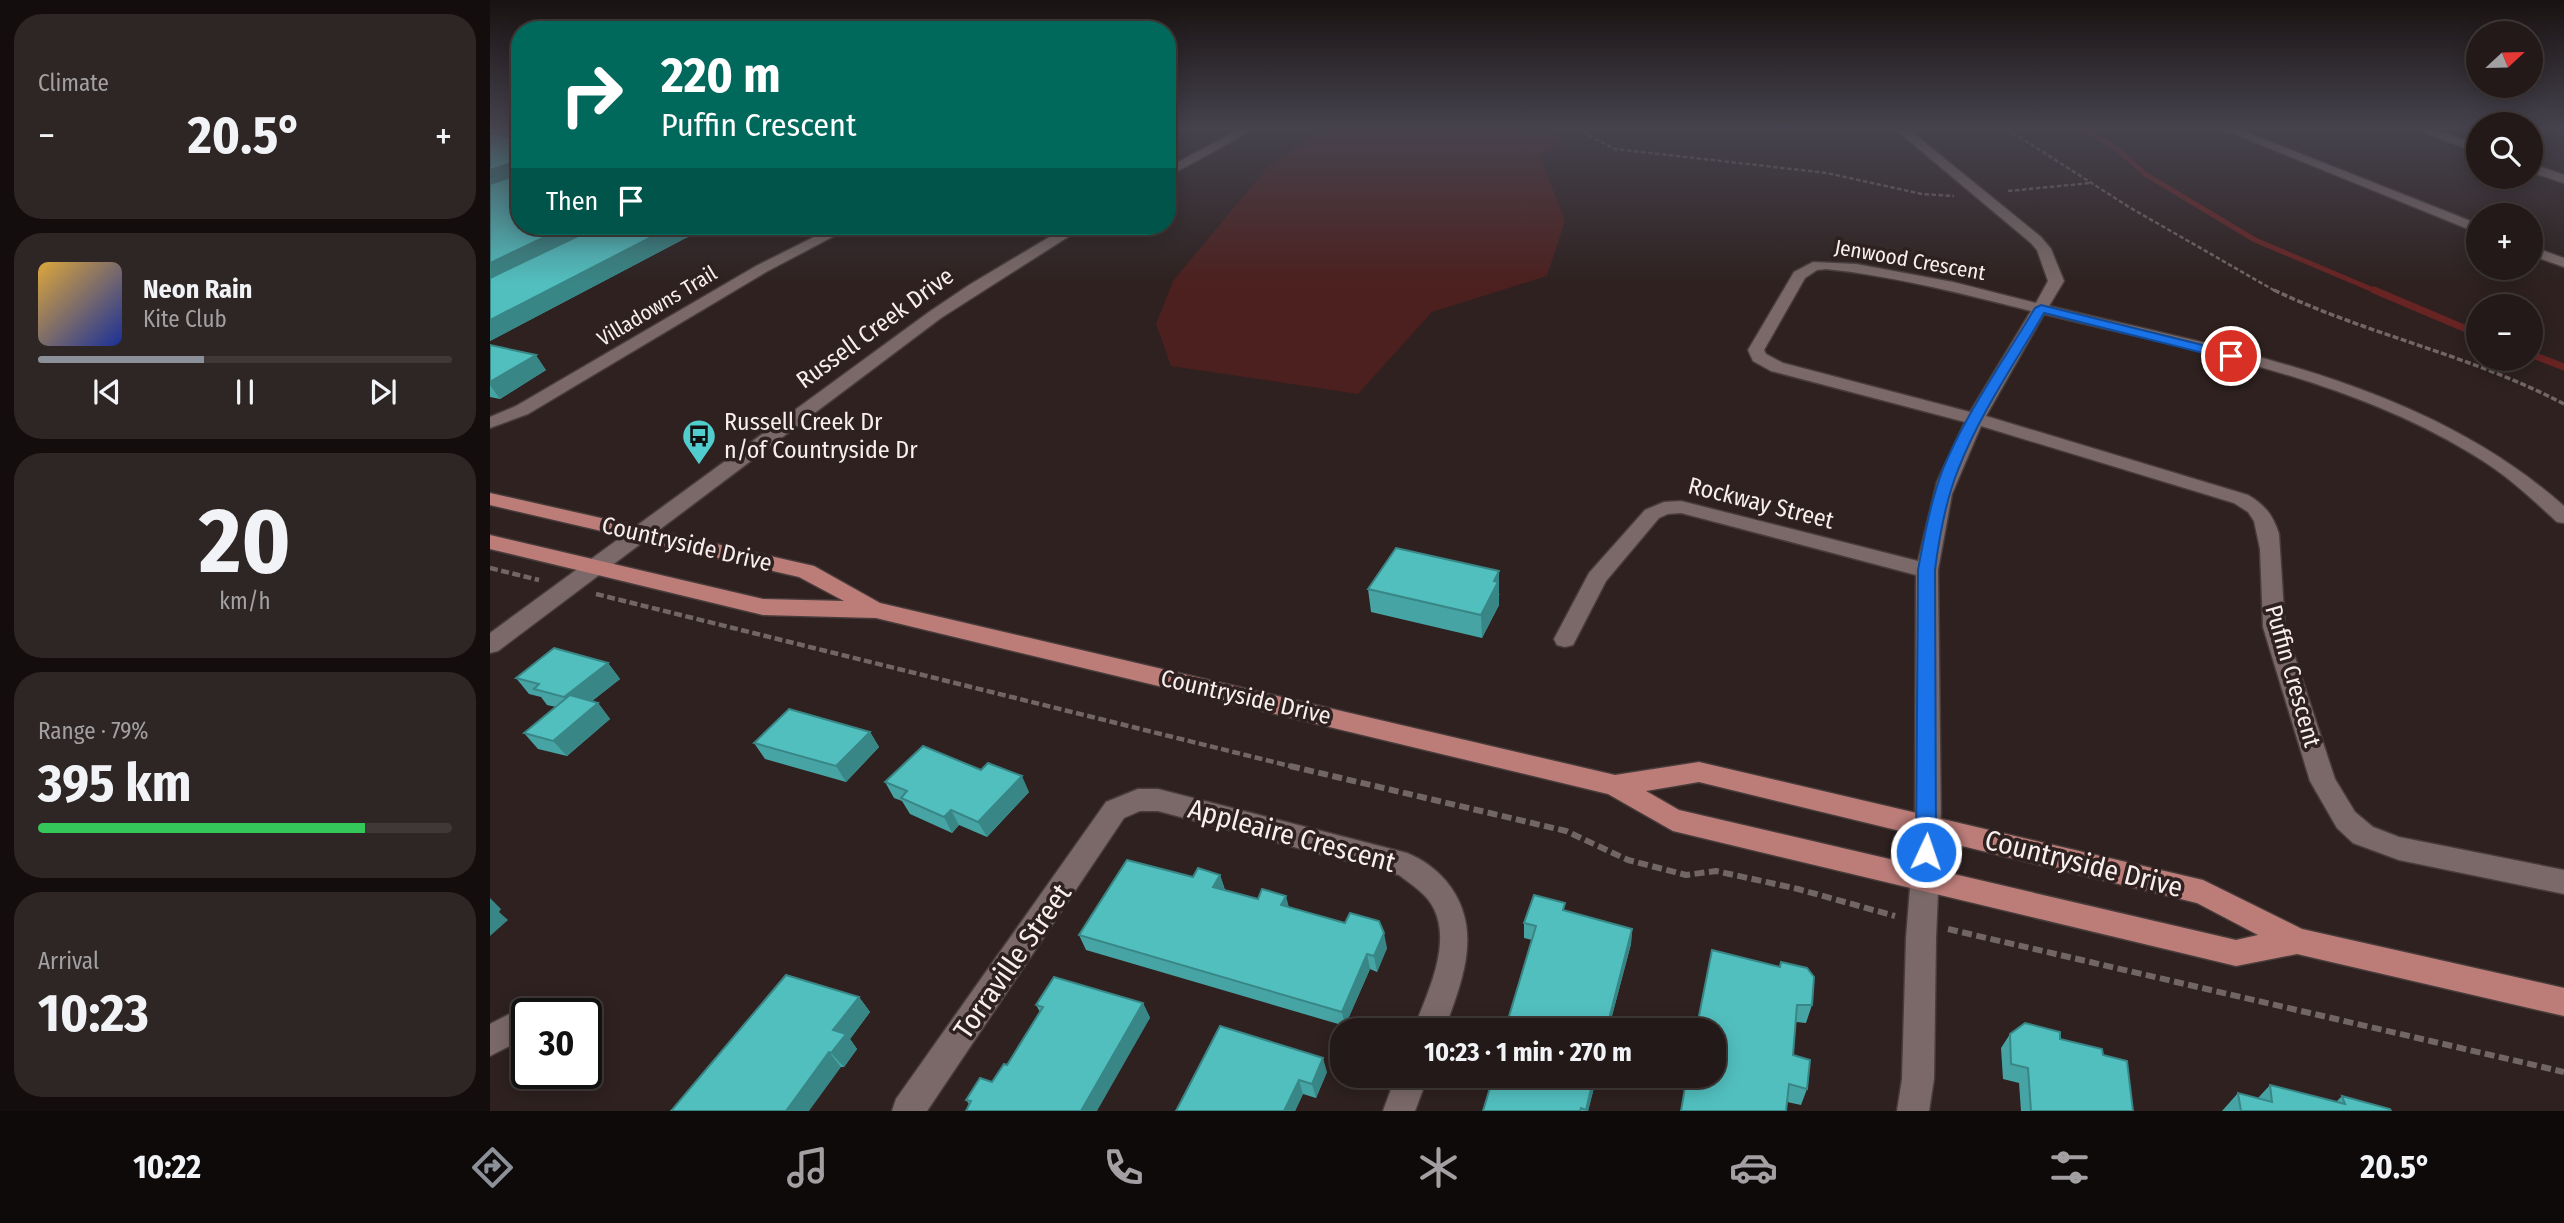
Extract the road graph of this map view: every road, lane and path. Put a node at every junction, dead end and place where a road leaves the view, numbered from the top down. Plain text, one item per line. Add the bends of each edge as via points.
1 (1865, 181) edge
2 (1964, 181) edge
3 (2088, 181) edge
4 (2358, 181) edge
5 (2091, 183) junction
6 (1980, 194) junction
7 (2466, 224) edge
8 (828, 235) edge
9 (1063, 235) edge
10 (2543, 255) edge
11 (2564, 263) edge
12 (2041, 308) junction
13 (2564, 404) edge
14 (1976, 419) junction
15 (490, 423) edge
16 (490, 499) edge
17 (2564, 516) edge
18 (643, 534) junction
19 (490, 542) edge
20 (597, 567) junction
21 (490, 569) edge
22 (1927, 570) junction
23 (520, 575) dead end
24 (607, 597) dead end
25 (876, 610) junction
26 (1565, 639) dead end
27 (490, 645) edge
28 (1615, 785) junction
29 (1115, 810) joint
30 (1928, 825) junction
31 (1924, 879) junction
32 (2564, 882) edge
33 (1922, 923) junction
34 (2297, 941) junction
35 (2564, 1002) edge
36 (1432, 1018) edge
37 (511, 1029) edge
38 (490, 1041) edge
39 (2564, 1072) edge
40 (1408, 1088) edge
41 (908, 1111) edge
42 (1399, 1111) edge
43 (1913, 1111) edge

1 - 6 path via 1933,197
2 - 6 street
3 - 5 path
4 - 7 street
5 - 6 path
5 - 13 path via 2313,309 2451,355
6 - 12 street via 2044,249 2056,281
8 - 15 street, Villadowns Trail via 761,269 522,410
9 - 18 street, Russell Creek Drive via 935,315
10 - 11 street
12 - 14 street
12 - 14 street, Jenwood Crescent via 1856,268 1813,266 1798,275 1756,350 1766,362 1786,370
12 - 17 street via 2285,369 2391,406 2490,456
14 - 22 street via 1950,470
14 - 32 street, Puffin Crescent via 2229,495 2258,510 2270,536 2274,627 2323,781 2346,820 2363,835 2399,848
16 - 18 main road, Countryside Drive
18 - 20 street, Russell Creek Drive
18 - 25 main road, Countryside Drive via 806,571
19 - 20 main road, Countryside Drive
20 - 25 main road, Countryside Drive via 763,607
20 - 27 street, Russell Creek Drive
21 - 23 path
22 - 26 street, Rockway Street via 1681,507 1664,508 1652,514 1597,578
22 - 30 street
24 - 33 path via 1566,831 1628,860 1686,875 1716,871
25 - 28 main road, Countryside Drive
28 - 30 main road, Countryside Drive via 1699,772
28 - 31 main road, Countryside Drive via 1673,820
29 - 36 street, Appleaire Crescent via 1138,800 1158,800 1407,865 1422,873 1437,886 1456,924 1455,952
29 - 41 street, Torraville Street
30 - 31 street
30 - 34 main road, Countryside Drive via 2203,892
31 - 33 street
31 - 34 main road, Countryside Drive via 2236,953
33 - 39 path
33 - 43 street
34 - 35 main road, Countryside Drive
37 - 38 street
40 - 42 street

